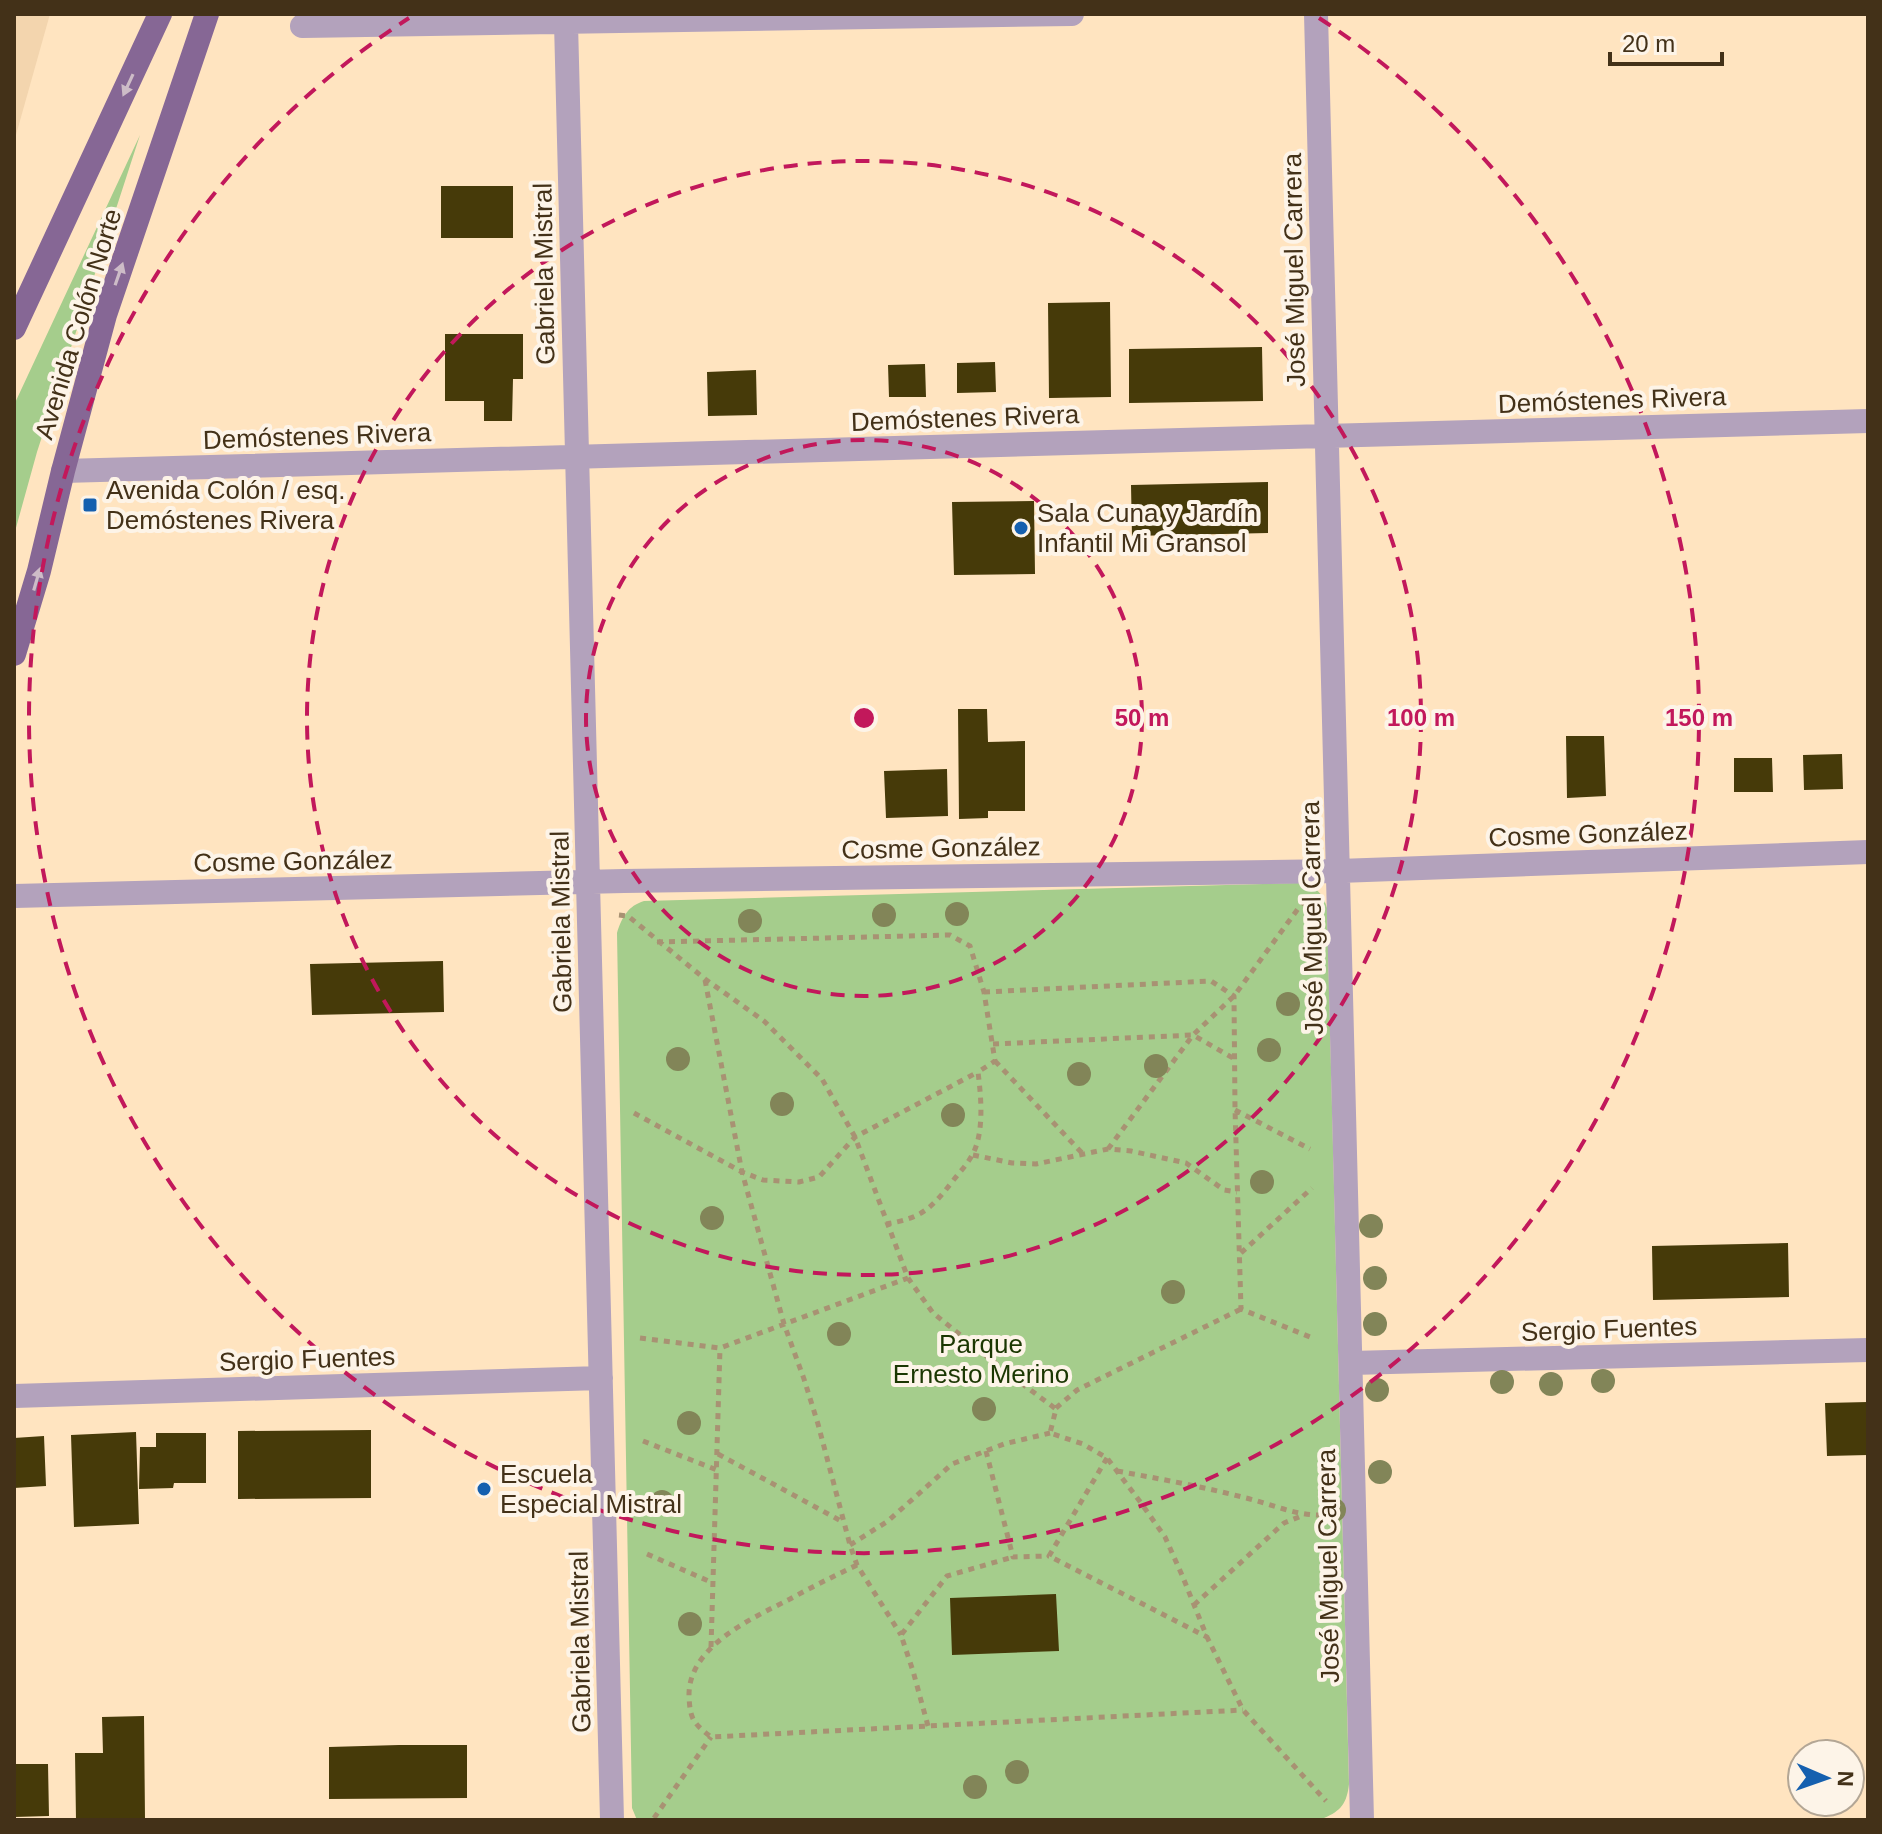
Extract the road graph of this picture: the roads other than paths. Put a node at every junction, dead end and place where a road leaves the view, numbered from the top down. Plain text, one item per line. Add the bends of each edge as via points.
1 (160, 14) edge
2 (207, 14) edge
3 (1072, 14) edge
4 (1316, 14) edge
5 (566, 23) junction
6 (302, 26) dead end
7 (14, 328) edge
8 (1868, 421) edge
9 (1327, 436) junction
10 (577, 457) junction
11 (63, 471) junction
12 (14, 654) edge
13 (1868, 852) edge
14 (1339, 871) junction
15 (588, 882) junction
16 (14, 896) edge
17 (1868, 1350) edge
18 (1351, 1363) junction
19 (601, 1378) junction
20 (14, 1396) edge
21 (612, 1820) edge
22 (1362, 1820) edge

1 -> 7 main road
11 -> 2 main road, Avenida Colón Norte via 105,315
3 - 5 street
4 - 9 street, José Miguel Carrera
5 - 6 street
5 - 10 street, Gabriela Mistral
8 - 9 street, Demóstenes Rivera
9 - 10 street, Demóstenes Rivera
9 - 14 street, José Miguel Carrera
10 - 11 street, Demóstenes Rivera
10 - 15 street, Gabriela Mistral
12 -> 11 main road, Avenida Colón Norte
13 - 14 street, Cosme González
14 - 15 street, Cosme González
14 - 18 street, José Miguel Carrera
15 - 16 street, Cosme González
15 - 19 street, Gabriela Mistral
17 - 18 street, Sergio Fuentes
18 - 22 street, José Miguel Carrera
19 - 20 street, Sergio Fuentes
19 - 21 street, Gabriela Mistral

